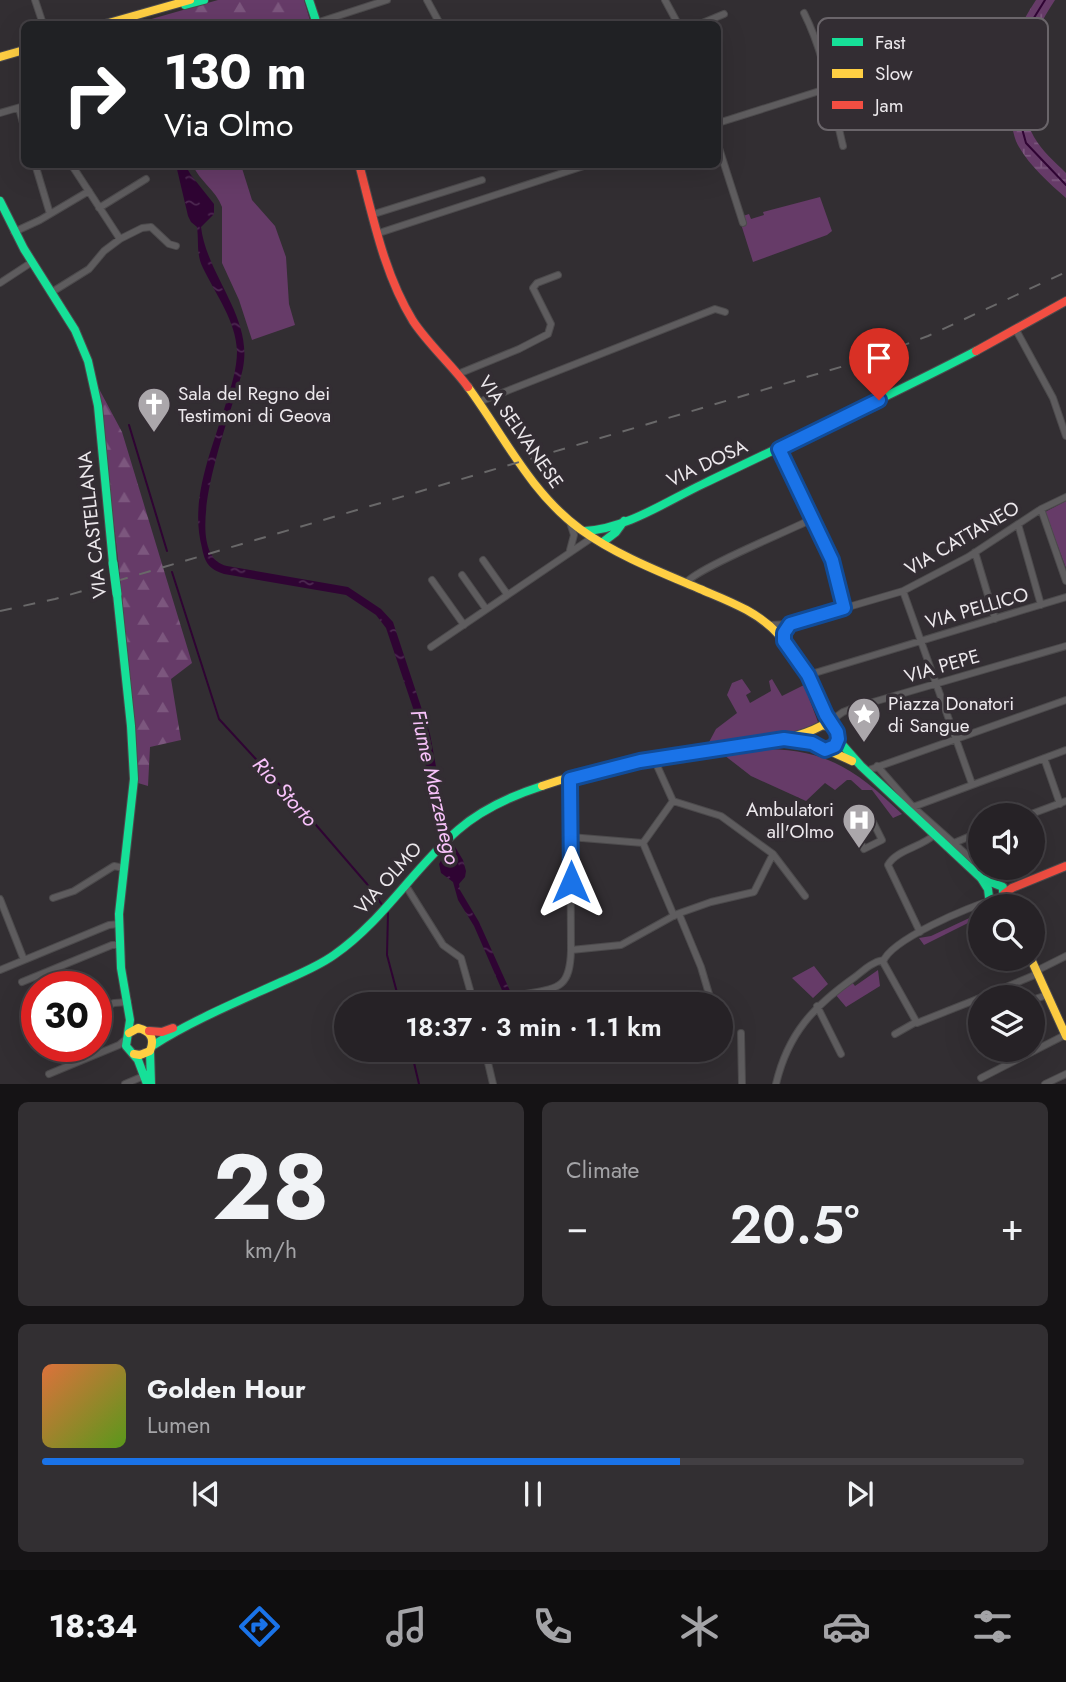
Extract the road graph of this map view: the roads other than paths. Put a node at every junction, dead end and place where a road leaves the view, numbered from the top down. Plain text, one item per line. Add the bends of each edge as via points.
1 (36, 0) edge
2 (190, 0) edge
3 (204, 0) edge
4 (309, 0) edge
5 (387, 0) edge
6 (427, 0) edge
7 (666, 0) edge
8 (804, 13) dead end
9 (724, 15) dead end
10 (42, 21) edge
11 (124, 21) edge
12 (125, 21) edge
13 (315, 21) edge
14 (325, 21) edge
15 (438, 21) edge
16 (676, 21) edge
17 (708, 21) edge
18 (21, 49) edge
19 (818, 49) edge
20 (0, 55) edge
21 (818, 91) edge
22 (21, 107) edge
23 (0, 113) edge
24 (721, 122) edge
25 (839, 130) edge
26 (843, 146) dead end
27 (721, 154) edge
28 (36, 168) edge
29 (76, 168) edge
30 (360, 168) edge
31 (578, 168) edge
32 (146, 179) dead end
33 (482, 180) dead end
34 (89, 191) junction
35 (0, 201) edge
36 (99, 208) junction
37 (50, 214) junction
38 (374, 214) junction
39 (743, 223) dead end
40 (14, 232) junction
41 (379, 233) junction
42 (120, 239) junction
43 (176, 246) dead end
44 (32, 262) junction
45 (558, 275) dead end
46 (0, 283) edge
47 (52, 292) junction
48 (1066, 301) edge
49 (725, 312) dead end
50 (1016, 330) junction
51 (458, 374) junction
52 (479, 402) junction
53 (1066, 436) edge
54 (779, 449) junction
55 (1066, 497) edge
56 (1041, 509) junction
57 (812, 519) junction
58 (570, 522) junction
59 (1018, 524) junction
60 (613, 528) junction
61 (582, 531) junction
62 (593, 537) junction
63 (603, 542) junction
64 (618, 550) junction
65 (569, 551) junction
66 (975, 552) junction
67 (483, 560) dead end
68 (462, 575) dead end
69 (432, 580) dead end
70 (1066, 581) edge
71 (686, 583) junction
72 (903, 591) junction
73 (508, 594) junction
74 (1066, 597) edge
75 (1041, 605) junction
76 (844, 608) junction
77 (485, 609) junction
78 (995, 619) junction
79 (790, 624) junction
80 (464, 625) junction
81 (772, 628) junction
82 (784, 641) junction
83 (921, 641) junction
84 (1066, 646) edge
85 (431, 647) dead end
86 (808, 675) junction
87 (937, 685) junction
88 (813, 687) junction
89 (1066, 700) edge
90 (831, 724) junction
91 (817, 728) junction
92 (784, 739) junction
93 (838, 739) junction
94 (956, 739) junction
95 (815, 744) junction
96 (829, 750) junction
97 (1066, 750) edge
98 (1044, 758) junction
99 (654, 759) junction
100 (877, 766) junction
101 (863, 769) junction
102 (570, 779) junction
103 (972, 783) junction
104 (673, 801) junction
105 (1063, 802) edge
106 (911, 808) junction
107 (1045, 809) edge
108 (934, 835) junction
109 (570, 837) junction
110 (968, 837) edge
111 (954, 843) junction
112 (643, 844) junction
113 (864, 849) joint
114 (773, 854) junction
115 (968, 856) edge
116 (968, 866) edge
117 (1066, 866) edge
118 (124, 868) junction
119 (983, 880) edge
120 (407, 884) junction
121 (998, 894) edge
122 (1001, 894) edge
123 (805, 896) dead end
124 (0, 898) edge
125 (53, 898) dead end
126 (968, 909) edge
127 (677, 915) junction
128 (119, 924) junction
129 (920, 932) junction
130 (119, 945) junction
131 (571, 950) junction
132 (1066, 956) edge
133 (24, 960) junction
134 (883, 960) junction
135 (0, 970) edge
136 (49, 971) edge
137 (1037, 972) junction
138 (1008, 985) edge
139 (471, 992) edge
140 (534, 992) edge
141 (708, 992) edge
142 (1047, 995) joint
143 (968, 1002) edge
144 (112, 1004) edge
145 (129, 1004) junction
146 (817, 1006) junction
147 (916, 1022) junction
148 (186, 1025) junction
149 (147, 1030) junction
150 (741, 1033) dead end
151 (895, 1034) dead end
152 (1066, 1035) edge
153 (127, 1044) junction
154 (151, 1049) junction
155 (841, 1054) dead end
156 (488, 1062) edge
157 (49, 1074) dead end
158 (1066, 1074) edge
159 (981, 1078) dead end
160 (148, 1079) edge
161 (125, 1083) edge
162 (493, 1083) edge
163 (742, 1083) edge
164 (776, 1083) edge
165 (1045, 1083) edge

1 - 10 street
2 - 11 street
3 - 12 street
4 - 13 street
5 - 14 street
6 - 15 street
7 - 16 street
8 - 19 street
9 - 17 street
18 - 20 street
21 - 24 street
22 - 23 street
25 - 26 street
27 - 39 street
28 - 37 street
29 - 34 street
30 - 38 street, VIA SELVANESE
31 - 41 street
32 - 36 street
33 - 38 street
34 - 36 street
34 - 37 street
35 - 40 street, VIA CASTELLANA
36 - 42 street
37 - 40 street
38 - 41 street, VIA SELVANESE
40 - 44 street, VIA CASTELLANA
41 - 51 street, VIA SELVANESE via 407,311
42 - 43 street via 147,226
42 - 47 street via 89,269
44 - 46 street
44 - 47 street, VIA CASTELLANA
45 - 51 street via 533,288 551,324 548,334
47 - 118 street, VIA CASTELLANA, bridge via 80,341 94,383 131,726 134,779
48 - 50 street, VIA DOSA
49 - 52 street via 715,309
50 - 53 street via 1053,398
50 - 54 street, VIA DOSA
51 - 52 street, VIA SELVANESE
52 - 58 street, VIA SELVANESE via 531,478
54 - 57 street
54 - 60 street, VIA DOSA
55 - 56 street, VIA CATTANEO
56 - 59 street, VIA CATTANEO
56 - 70 street
57 - 71 street
57 - 76 street via 832,560
58 - 61 street, VIA SELVANESE
58 - 65 street via 574,536
59 - 66 street, VIA CATTANEO
59 - 75 street, VIA PELLICO
60 - 61 street
60 - 63 street
60 - 64 street
61 - 62 street, VIA SELVANESE
62 - 63 street, VIA SELVANESE
62 - 65 street
63 - 64 street, VIA SELVANESE
64 - 71 street, VIA SELVANESE
65 - 73 street
66 - 72 street, VIA CATTANEO
66 - 78 street
67 - 73 street
68 - 77 street
69 - 80 street
71 - 81 street, VIA SELVANESE via 750,611
72 - 76 street, VIA CATTANEO
72 - 83 street, VIA PELLICO
73 - 77 street
74 - 75 street, VIA PELLICO
75 - 78 street, VIA PELLICO
76 - 79 street, VIA CATTANEO
77 - 80 street
78 - 83 street, VIA PELLICO
79 - 81 street, VIA CATTANEO
79 - 82 street
80 - 85 street
81 - 82 street, VIA SELVANESE
82 - 86 street, VIA SELVANESE
83 - 86 street, VIA PELLICO
83 - 87 street, VIA PELLICO
84 - 87 street, VIA PEPE
86 - 88 street, VIA SELVANESE
87 - 90 street, VIA PEPE via 856,707
87 - 94 street, VIA PELLICO
88 - 90 street, VIA SELVANESE
88 - 91 street, VIA SELVANESE via 821,718
89 - 94 street
90 - 91 street, VIA OLMO
90 - 93 street, VIA OLMO
91 - 92 street, VIA OLMO
91 - 95 street
92 - 95 street, VIA OLMO
92 - 99 street, VIA OLMO
93 - 96 street
93 - 101 street, VIA OLMO
94 - 100 street
94 - 103 street, VIA PELLICO
95 - 96 street, VIA OLMO
96 - 101 street, VIA OLMO
97 - 98 street
98 - 103 street
98 - 105 street
99 - 102 street, VIA OLMO
99 - 104 street
100 - 101 street
100 - 106 street, VIA OLMO
101 - 106 street, VIA OLMO
102 - 109 street
102 - 120 street, VIA OLMO via 502,800 481,813 439,847
103 - 106 street
104 - 112 street
104 - 114 street via 721,816
105 - 107 street
106 - 108 street, VIA OLMO
106 - 111 street, VIA OLMO
108 - 116 street, VIA OLMO
108 - 129 street via 888,865
109 - 112 street
109 - 131 street
110 - 111 street
111 - 115 street, VIA OLMO
112 - 127 street
113 - 113 street via 854,831 873,822 881,840
114 - 123 street
114 - 127 street via 754,892
117 - 122 street
118 - 125 street via 114,866 74,891
118 - 128 street, VIA CASTELLANA
119 - 121 street, VIA OLMO
120 - 139 street via 443,945 461,958
120 - 148 street, VIA OLMO via 378,918 329,959
124 - 133 street
126 - 129 street
127 - 131 street via 621,945
127 - 141 street
128 - 130 street, VIA CASTELLANA
128 - 133 street
129 - 134 street
130 - 136 street
130 - 145 street, VIA CASTELLANA
131 - 140 street via 565,982
132 - 137 street
133 - 135 street
134 - 146 street
134 - 147 street
137 - 138 street
137 - 142 street
142 - 152 street
143 - 147 street
144 - 145 street
145 - 149 street, VIA CASTELLANA
145 - 153 street, VIA CASTELLANA
146 - 155 street
146 - 164 street via 790,1044
147 - 151 street
148 - 149 street via 162,1032
148 - 154 street
149 - 153 street via 138,1028
149 - 154 street via 152,1036
150 - 163 street
152 - 159 street
153 - 154 street via 140,1055
153 - 157 street
153 - 160 street, VIA CASTELLANA
154 - 160 street
156 - 162 street
158 - 165 street
160 - 161 street

